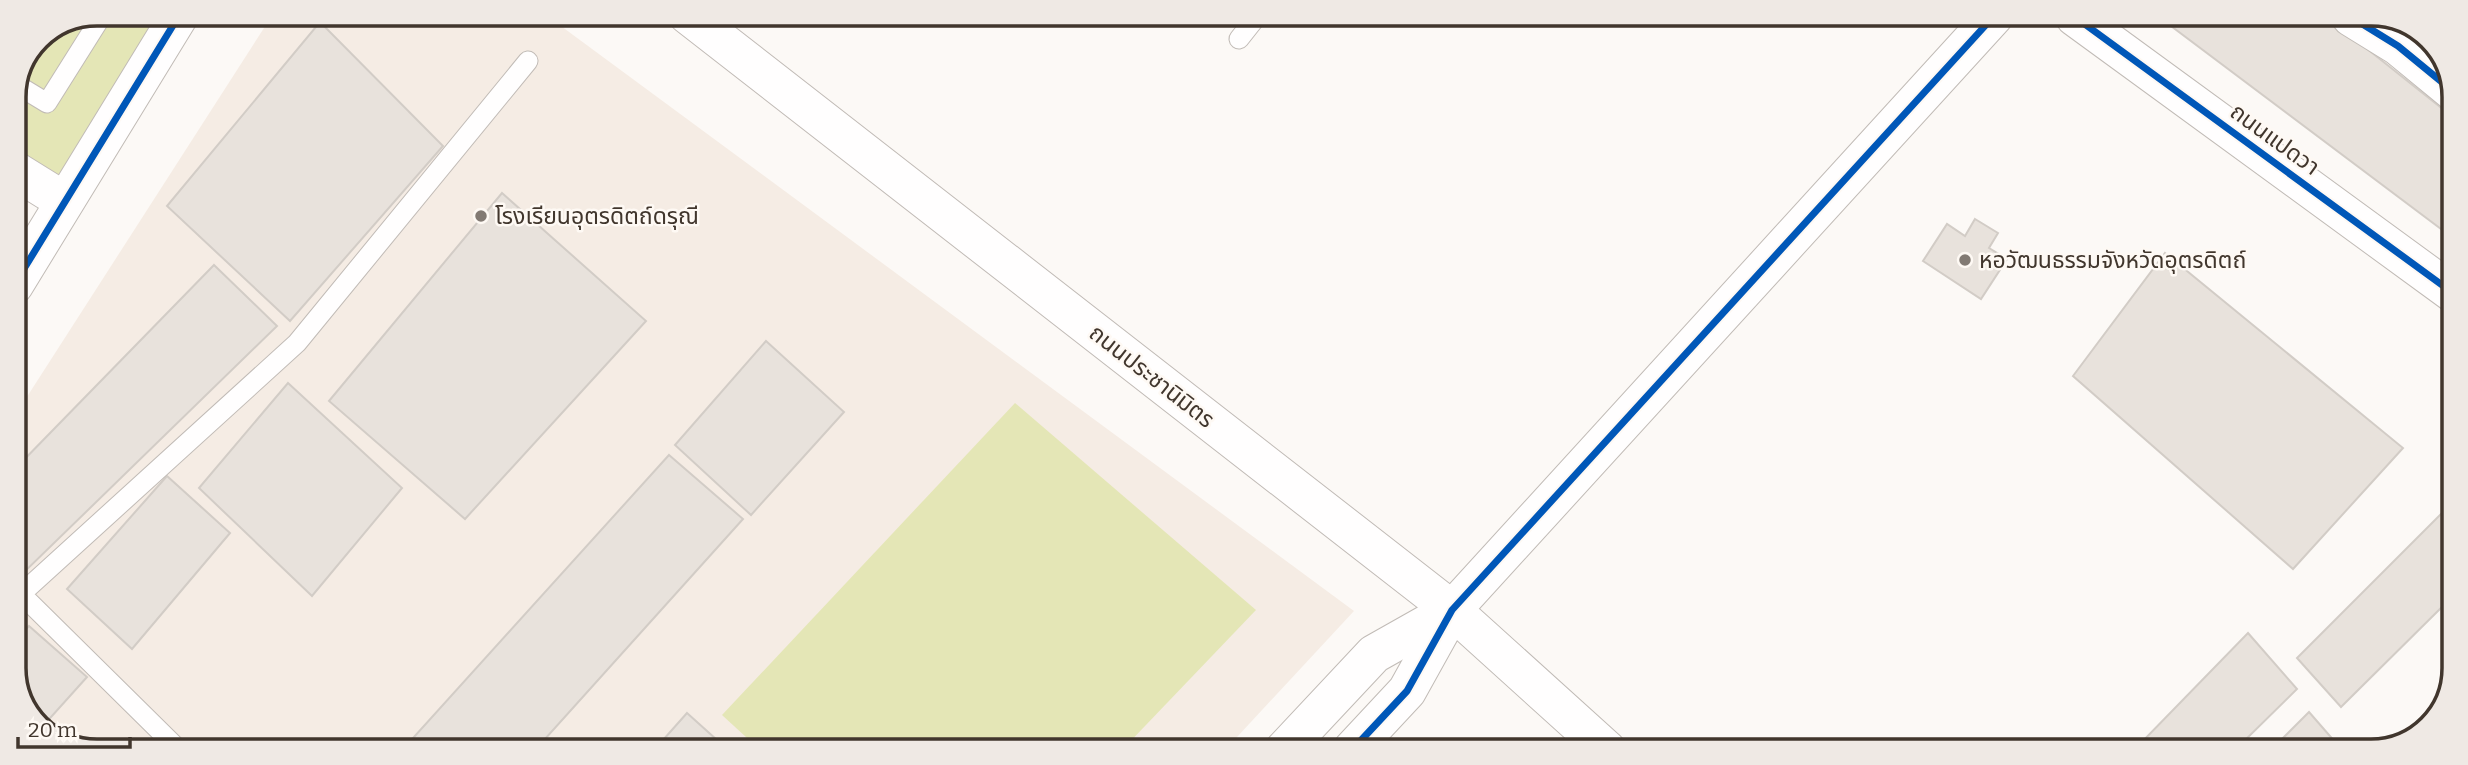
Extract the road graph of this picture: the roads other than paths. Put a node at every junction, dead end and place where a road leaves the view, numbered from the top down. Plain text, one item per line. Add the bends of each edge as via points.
1 (95, 26) edge
2 (173, 26) edge
3 (702, 26) edge
4 (1249, 26) edge
5 (1985, 26) edge
6 (2087, 26) edge
7 (2366, 26) edge
8 (1239, 38) dead end
9 (528, 61) dead end
10 (2439, 80) edge
11 (27, 91) edge
12 (26, 177) edge
13 (64, 201) junction
14 (26, 265) edge
15 (2442, 285) edge
16 (26, 589) edge
17 (26, 599) edge
18 (1452, 610) junction
19 (168, 739) edge
20 (1294, 739) edge
21 (1362, 739) edge
22 (1595, 739) edge

1 - 11 lane via 47,103
2 - 13 street
3 - 18 street, ถนนประชานิมิตร
4 - 8 lane
5 - 18 street
6 - 15 street, ถนนแปดวา
7 - 10 street
9 - 16 lane via 297,342
12 - 13 street
13 - 14 street
17 - 19 lane
18 - 20 street via 1374,654
18 - 21 street via 1407,691
18 - 22 street, ถนนประชานิมิตร

